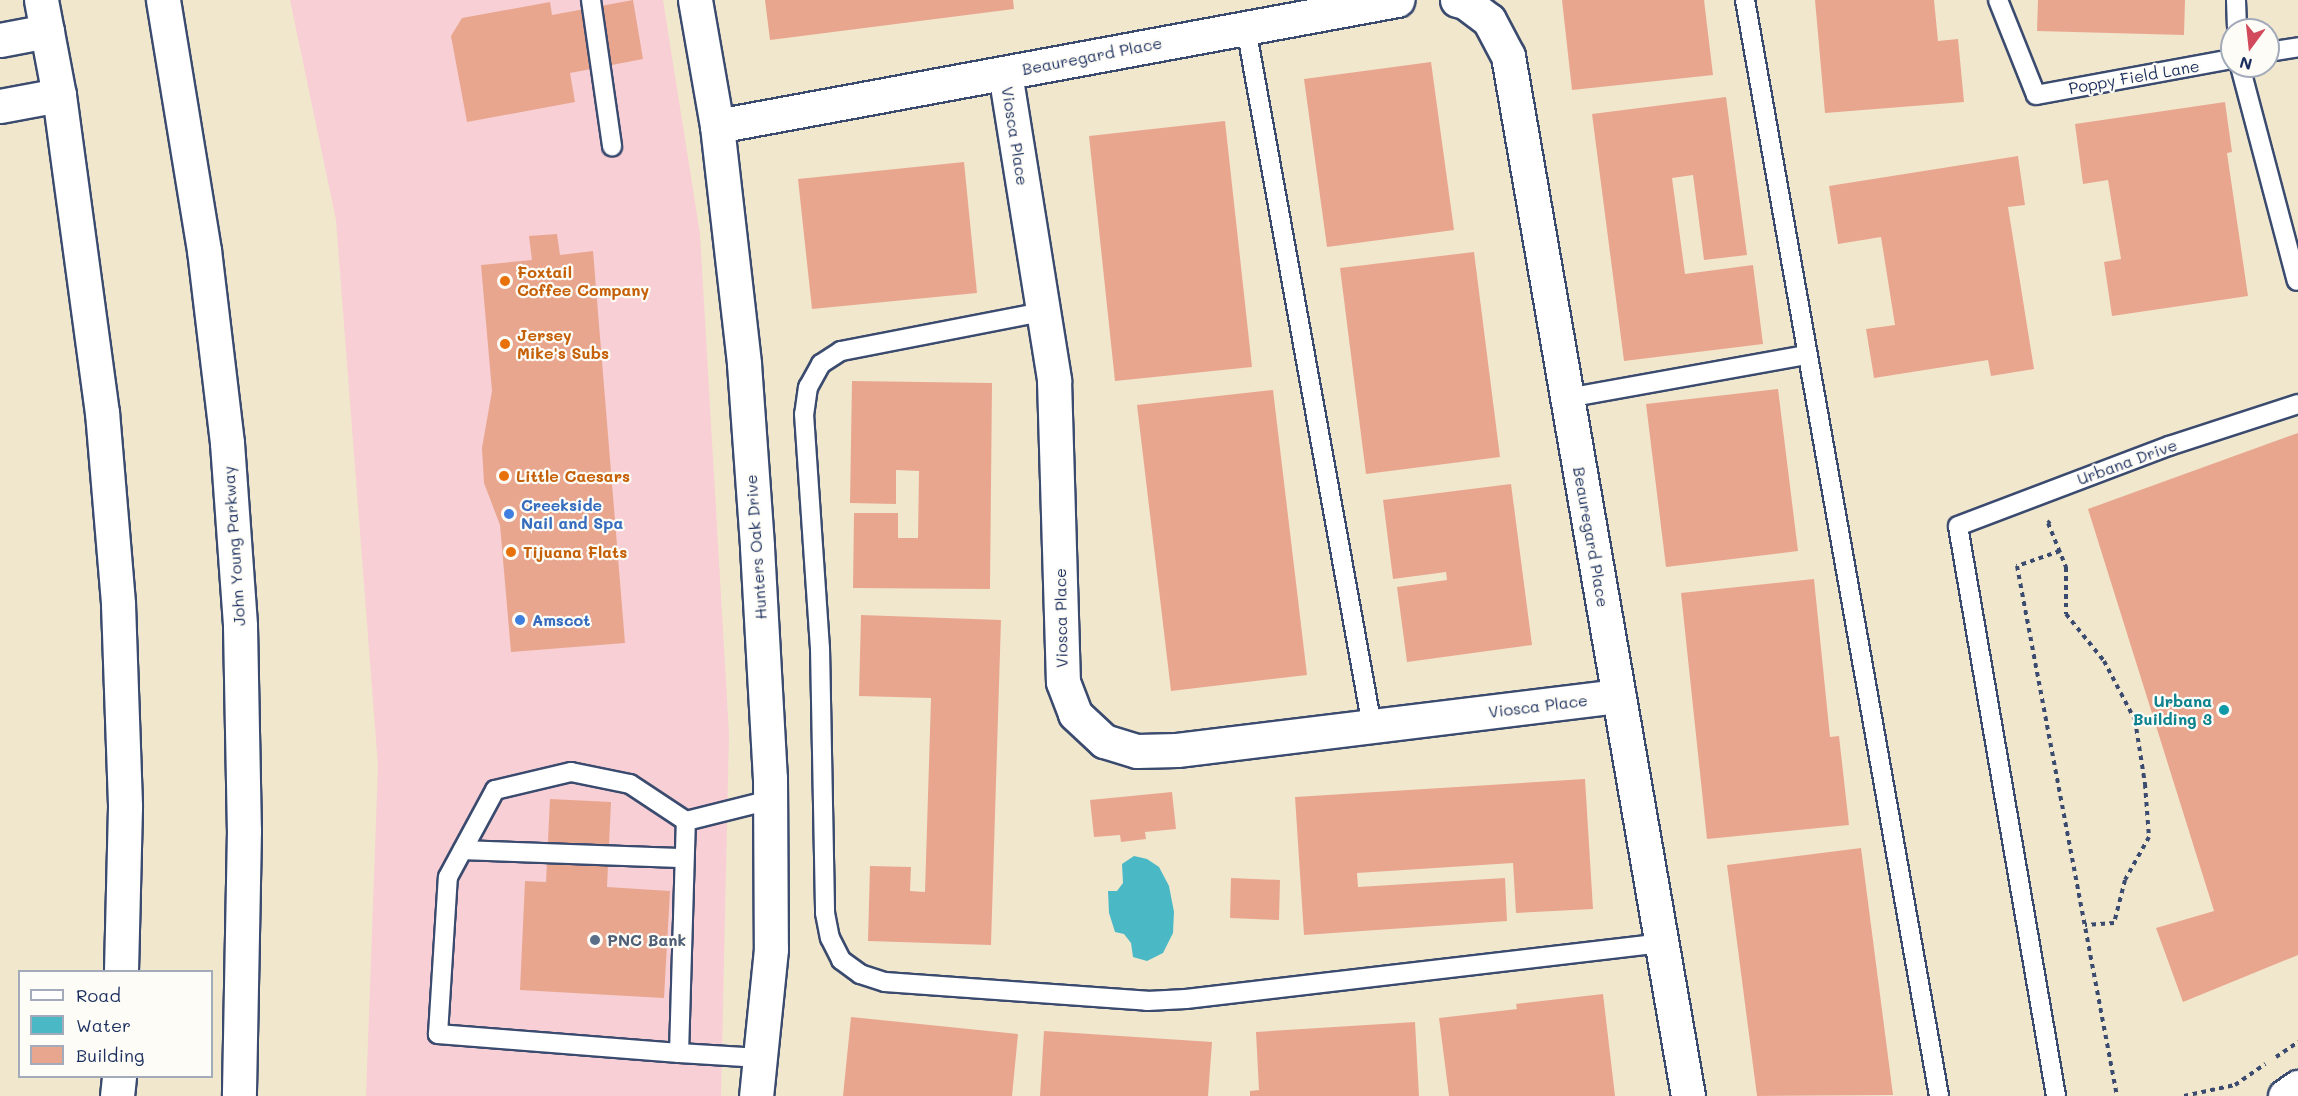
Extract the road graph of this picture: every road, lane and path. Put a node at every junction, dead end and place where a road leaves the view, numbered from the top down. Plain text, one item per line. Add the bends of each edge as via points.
1 (163, 0) edge
2 (591, 0) edge
3 (694, 0) edge
4 (1397, 0) edge
5 (1457, 0) edge
6 (1745, 0) edge
7 (1998, 0) edge
8 (2236, 0) edge
9 (44, 15) edge
10 (2237, 18) edge
11 (1246, 28) junction
12 (0, 40) edge
13 (2298, 46) edge
14 (2280, 50) edge
15 (2220, 61) edge
16 (1005, 73) junction
17 (2243, 78) edge
18 (59, 95) junction
19 (0, 106) edge
20 (717, 126) junction
21 (612, 146) dead end
22 (2297, 281) edge
23 (1042, 312) junction
24 (1806, 355) junction
25 (1567, 398) junction
26 (2298, 404) edge
27 (2056, 517) dead end
28 (2060, 551) junction
29 (1619, 696) junction
30 (1372, 726) junction
31 (770, 800) junction
32 (686, 821) junction
33 (463, 850) junction
34 (684, 858) junction
35 (2085, 925) junction
36 (1664, 943) junction
37 (121, 970) edge
38 (2298, 1042) edge
39 (679, 1053) junction
40 (760, 1058) junction
41 (119, 1078) edge
42 (2298, 1087) edge
43 (117, 1096) edge
44 (239, 1096) edge
45 (756, 1096) edge
46 (1688, 1096) edge
47 (1939, 1096) edge
48 (2056, 1096) edge
49 (2117, 1096) edge
50 (2184, 1096) edge
51 (2285, 1096) edge

1 - 44 main road, John Young Parkway via 204,250 227,443 239,615 244,830
2 - 21 lane
3 - 20 main road, Hunters Oak Drive
4 - 11 main road, Beauregard Place
5 - 25 main road, Beauregard Place via 1489,20 1508,56
6 - 24 lane
7 - 15 lane, Poppy Field Lane via 2036,95
8 - 10 lane
9 - 12 main road
9 - 18 main road
11 - 16 main road, Beauregard Place
11 - 30 lane
13 - 14 lane
16 - 20 main road, Beauregard Place
16 - 23 main road, Viosca Place
17 - 22 lane
18 - 19 main road
18 - 37 main road via 102,412 118,604 125,807
20 - 31 main road, Hunters Oak Drive via 745,375
23 - 30 main road, Viosca Place via 1054,380 1057,430 1063,682 1075,714 1104,741 1137,751 1177,750
23 - 36 lane via 841,351 821,364 808,387 804,414 820,648 825,913 830,938 841,960 860,974 885,982 1147,1001
24 - 25 lane
24 - 47 lane
25 - 29 main road, Beauregard Place
26 - 48 lane, Urbana Drive via 2169,446 1958,526
27 - 28 path via 2048,523
28 - 35 path via 2017,566
28 - 35 path via 2066,567 2066,614 2104,661 2134,720 2149,837 2125,880 2114,923
29 - 30 main road, Viosca Place
29 - 36 main road, Beauregard Place
31 - 32 lane
31 - 40 main road, Hunters Oak Drive via 771,949
32 - 33 lane via 630,784 571,772 495,790
32 - 34 lane
33 - 34 lane
33 - 39 lane via 448,877 438,1034
34 - 39 lane
35 - 49 path
36 - 46 main road, Beauregard Place
38 - 50 path via 2235,1085
39 - 40 lane
40 - 45 main road, Hunters Oak Drive
41 - 43 main road
42 - 51 main road

